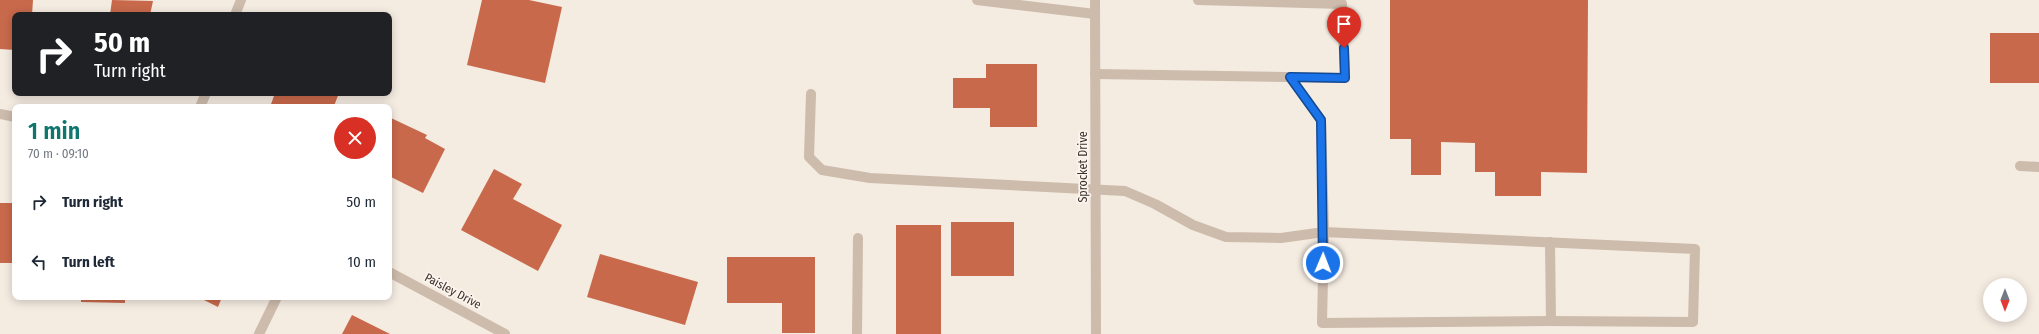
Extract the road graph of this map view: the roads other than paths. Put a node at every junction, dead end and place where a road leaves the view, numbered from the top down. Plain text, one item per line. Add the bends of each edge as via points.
1 (241, 0) edge
2 (977, 0) edge
3 (1095, 0) edge
4 (1198, 0) edge
5 (236, 12) edge
6 (1095, 14) junction
7 (1095, 74) junction
8 (1290, 77) junction
9 (811, 94) dead end
10 (0, 114) edge
11 (12, 116) edge
12 (2020, 166) dead end
13 (2039, 167) edge
14 (1096, 188) junction
15 (1324, 232) junction
16 (858, 238) dead end
17 (1550, 242) junction
18 (392, 274) edge
19 (276, 300) edge
20 (1551, 321) junction
21 (259, 334) edge
22 (505, 334) edge
23 (857, 334) edge
24 (1096, 334) edge

1 - 5 street
2 - 6 street
3 - 6 street, Sprocket Drive
4 - 8 street via 1342,4 1345,78
6 - 7 street, Sprocket Drive
7 - 8 street
7 - 14 street, Sprocket Drive
8 - 15 street via 1321,120
9 - 14 street via 809,157 822,170 870,178
10 - 11 street
12 - 13 street
14 - 15 street via 1125,191 1193,225 1226,237 1281,238
14 - 24 street, Sprocket Drive
15 - 17 street
15 - 20 street via 1322,323
16 - 23 street
17 - 20 street
17 - 20 street via 1695,248 1693,322
18 - 22 street, Paisley Drive
19 - 21 street

